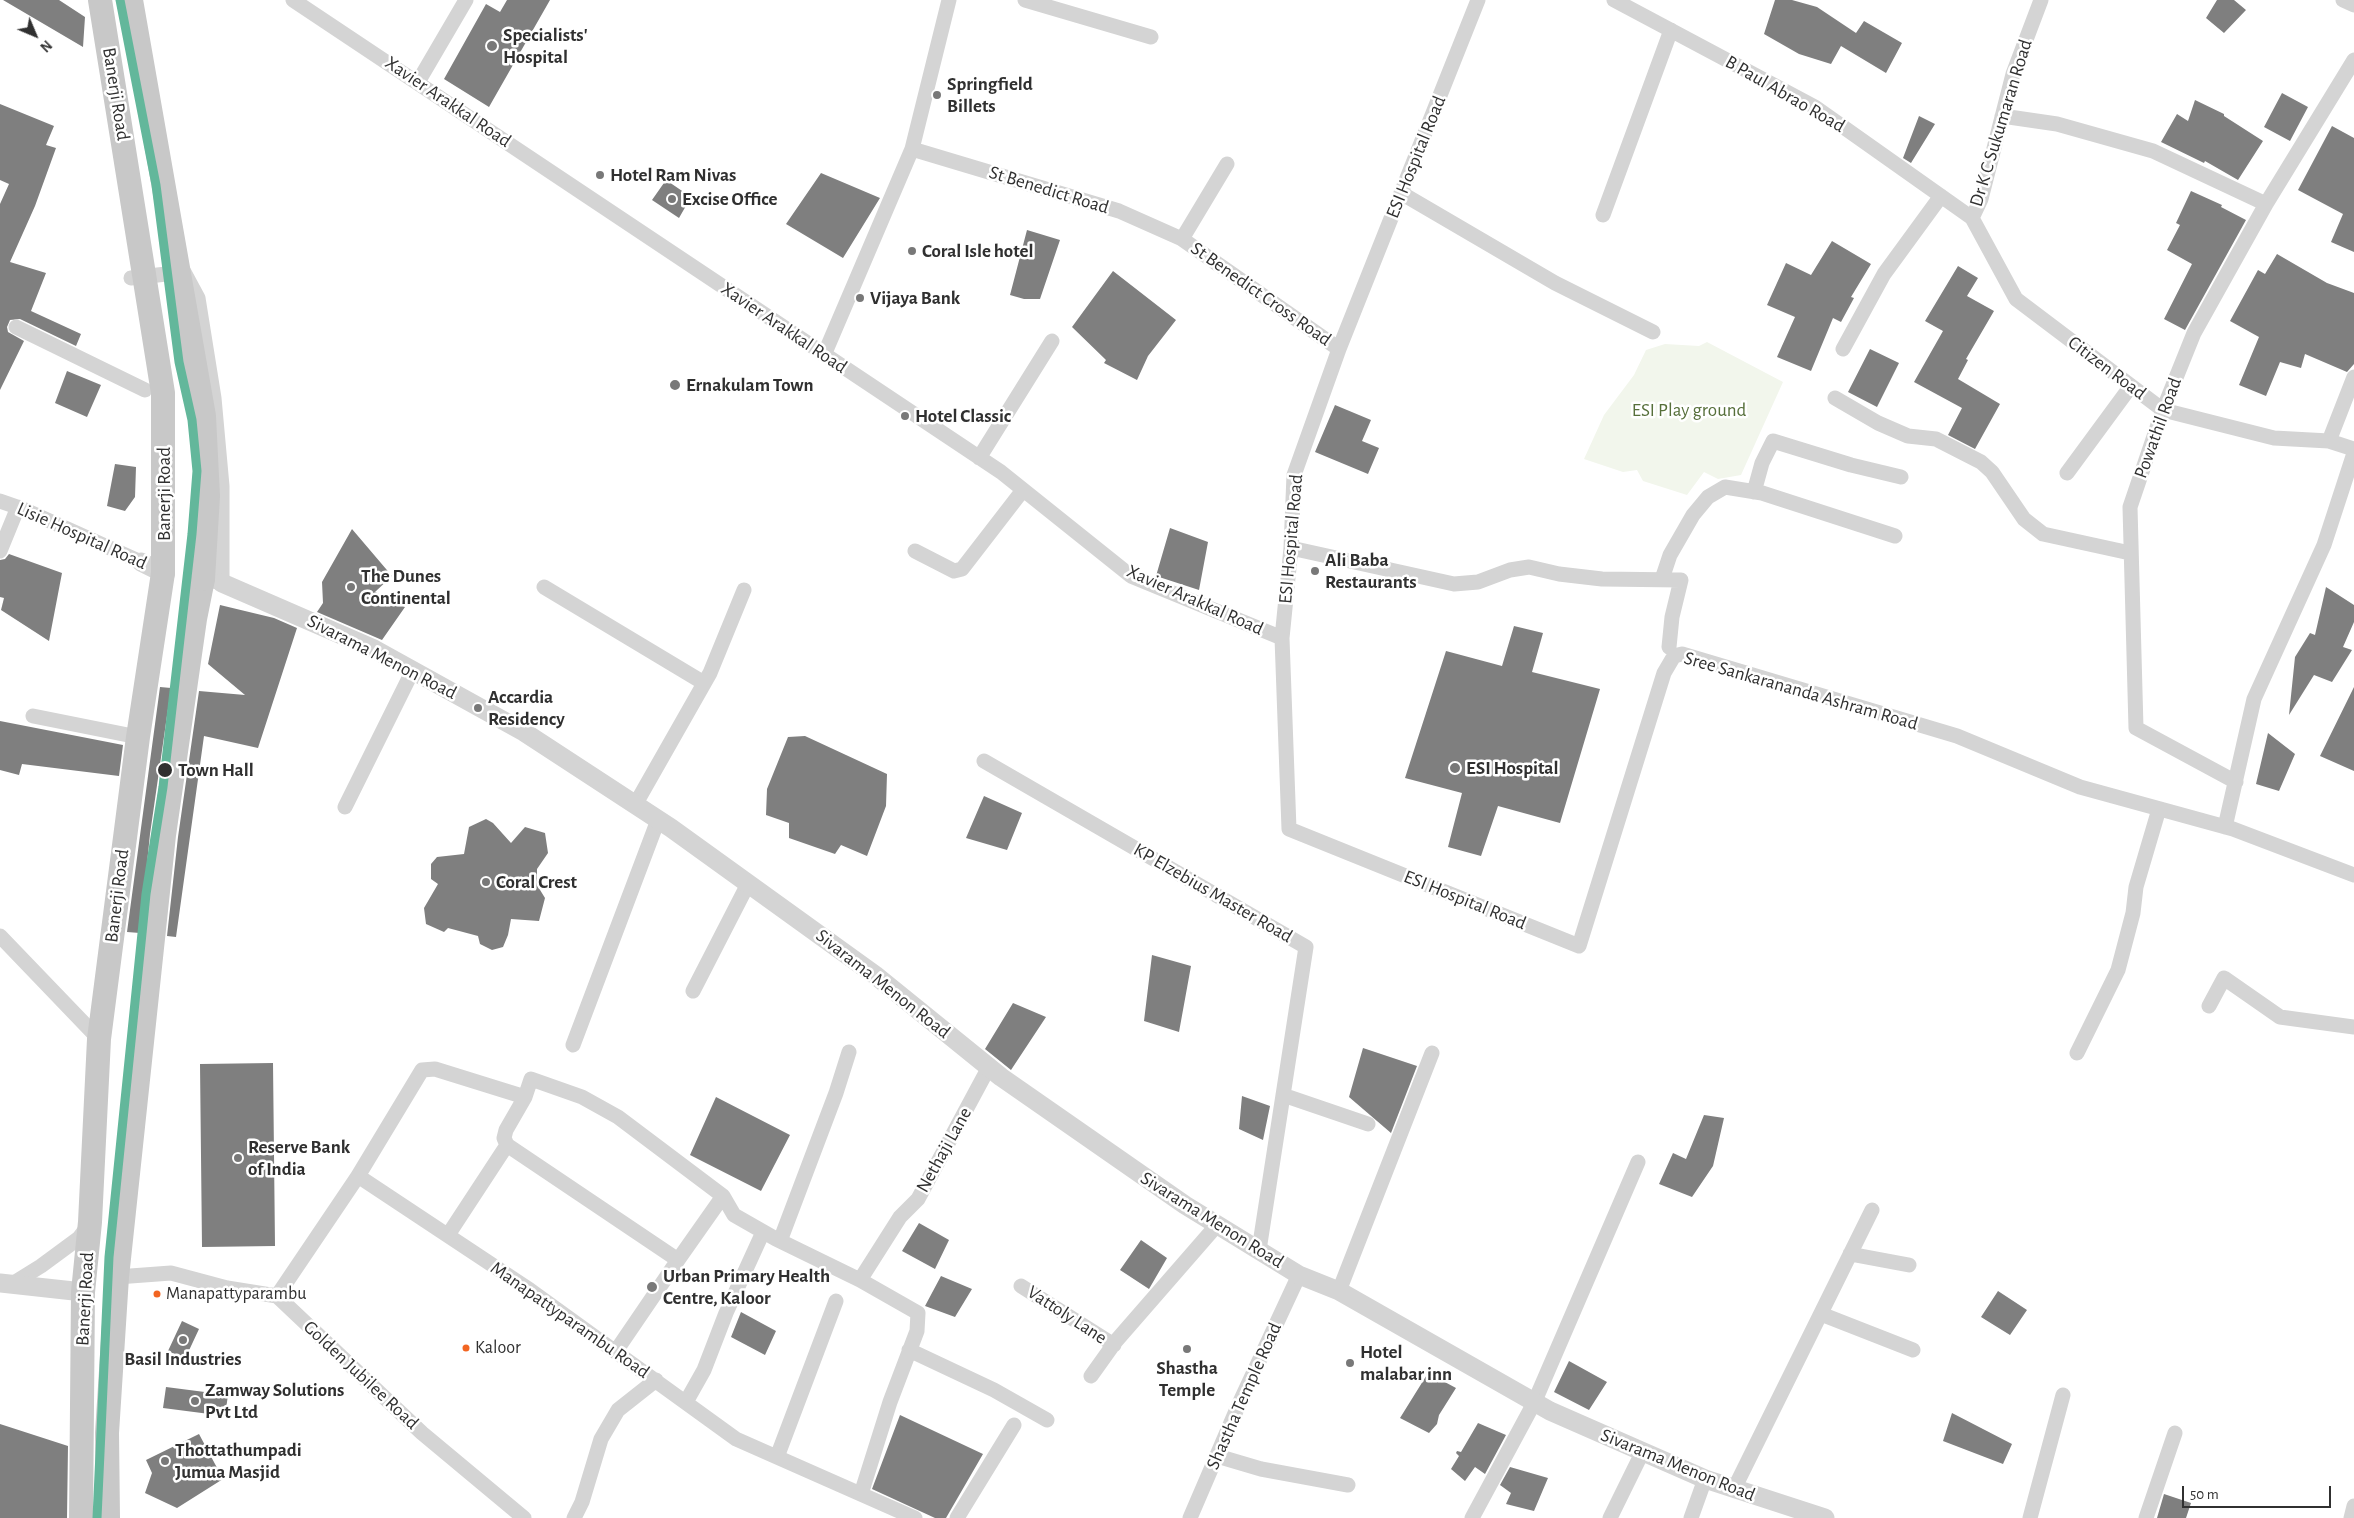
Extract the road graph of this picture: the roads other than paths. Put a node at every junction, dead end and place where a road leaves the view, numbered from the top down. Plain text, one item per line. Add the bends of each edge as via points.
1 (100, 0) edge
2 (131, 0) edge
3 (293, 0) edge
4 (466, 0) edge
5 (949, 0) edge
6 (1025, 0) edge
7 (1478, 0) edge
8 (1614, 0) edge
9 (2041, 0) edge
10 (2343, 0) edge
11 (2354, 5) edge
12 (1671, 30) junction
13 (1151, 37) dead end
14 (2354, 60) edge
15 (418, 82) junction
16 (2002, 116) junction
17 (912, 148) junction
18 (1227, 164) dead end
19 (1401, 193) junction
20 (1941, 196) junction
21 (2266, 204) junction
22 (1603, 215) dead end
23 (1972, 218) junction
24 (1182, 239) junction
25 (131, 278) dead end
26 (16, 327) dead end
27 (1653, 332) dead end
28 (1052, 341) dead end
29 (1339, 349) junction
30 (1843, 349) dead end
31 (824, 355) junction
32 (2354, 377) edge
33 (2131, 386) junction
34 (145, 390) dead end
35 (1835, 398) dead end
36 (2163, 410) junction
37 (2329, 442) junction
38 (2354, 449) edge
39 (2354, 453) edge
40 (979, 458) junction
41 (2067, 474) dead end
42 (1901, 477) dead end
43 (1023, 490) junction
44 (1754, 492) junction
45 (0, 501) edge
46 (18, 507) junction
47 (1895, 536) dead end
48 (1291, 548) junction
49 (0, 551) edge
50 (915, 551) dead end
51 (2130, 553) junction
52 (141, 562) joint
53 (164, 572) junction
54 (1662, 579) junction
55 (213, 581) junction
56 (544, 587) dead end
57 (744, 590) dead end
58 (1282, 638) junction
59 (1669, 647) dead end
60 (413, 670) junction
61 (704, 683) junction
62 (33, 716) dead end
63 (138, 737) junction
64 (984, 761) dead end
65 (2236, 782) junction
66 (635, 805) junction
67 (346, 807) dead end
68 (2159, 809) junction
69 (658, 820) junction
70 (2226, 826) junction
71 (2354, 875) edge
72 (748, 884) junction
73 (0, 936) edge
74 (1579, 946) joint
75 (693, 991) dead end
76 (2209, 1006) dead end
77 (2354, 1027) edge
78 (99, 1038) junction
79 (573, 1044) dead end
80 (849, 1052) dead end
81 (2077, 1052) dead end
82 (1432, 1053) dead end
83 (989, 1067) junction
84 (1283, 1095) junction
85 (525, 1098) junction
86 (1368, 1124) dead end
87 (508, 1145) junction
88 (1638, 1162) dead end
89 (358, 1176) junction
90 (723, 1196) junction
91 (1872, 1210) dead end
92 (90, 1222) junction
93 (1217, 1225) junction
94 (764, 1232) junction
95 (448, 1235) junction
96 (780, 1240) junction
97 (1259, 1250) junction
98 (1850, 1254) junction
99 (678, 1260) junction
100 (1909, 1265) dead end
101 (1299, 1275) junction
102 (117, 1277) junction
103 (860, 1280) junction
104 (6, 1283) edge
105 (1021, 1286) dead end
106 (1339, 1291) junction
107 (83, 1292) junction
108 (277, 1296) junction
109 (836, 1301) dead end
110 (1821, 1314) junction
111 (1114, 1345) junction
112 (910, 1350) junction
113 (1913, 1350) dead end
114 (616, 1351) junction
115 (1091, 1376) dead end
116 (656, 1380) junction
117 (2063, 1395) dead end
118 (686, 1402) junction
119 (1534, 1403) junction
120 (1047, 1420) dead end
121 (1014, 1425) dead end
122 (2175, 1433) dead end
123 (1642, 1453) junction
124 (1217, 1456) junction
125 (777, 1457) junction
126 (1705, 1479) junction
127 (1348, 1485) dead end
128 (1734, 1489) junction
129 (861, 1494) junction
130 (2354, 1506) edge
131 (1815, 1516) edge
132 (81, 1518) edge
133 (108, 1518) edge
134 (524, 1518) edge
135 (574, 1518) edge
136 (915, 1518) edge
137 (957, 1518) edge
138 (1190, 1518) edge
139 (1472, 1518) edge
140 (1610, 1518) edge
141 (1691, 1518) edge
142 (2030, 1518) edge
143 (2146, 1518) edge
144 (2351, 1518) edge

1 - 53 main road, Banerji Road, bridge via 163,394
2 - 55 main road, Banerji Road, bridge via 204,416
3 - 15 street, Xavier Arakkal Road
4 - 15 street
5 - 17 street
6 - 13 street
7 - 19 street, ESI Hospital Road
8 - 12 street, B Paul Abrao Road
9 - 16 street, Dr K C Sukumaran Road via 2013,74
10 - 11 street
12 - 20 street, B Paul Abrao Road via 1815,108
12 - 22 street
14 - 21 street, Powathil Road
15 - 31 street, Xavier Arakkal Road
16 - 21 street via 2057,124 2153,151
16 - 23 street, Dr K C Sukumaran Road via 1981,199
17 - 24 street, St Benedict Road via 1118,211
17 - 31 street
18 - 24 street
19 - 27 street via 1555,283
19 - 29 street, ESI Hospital Road
20 - 23 street, B Paul Abrao Road
20 - 30 street via 1884,274
21 - 36 street, Powathil Road via 2194,333
23 - 33 street, Citizen Road via 2016,299
24 - 29 street, St Benedict Cross Road
25 - 55 street, Banerji Road via 184,272 198,298 214,398 222,486
26 - 34 street
28 - 40 street
29 - 48 street, ESI Hospital Road via 1294,474
31 - 40 street, Xavier Arakkal Road
32 - 37 street
33 - 36 street, Citizen Road
33 - 41 street
35 - 51 street via 1908,436 1936,439 1982,462 2024,519 2042,534
36 - 37 street, Citizen Road via 2274,438
36 - 51 street, Powathil Road via 2130,507
37 - 38 street, Citizen Road
39 - 65 street via 2324,545 2254,699
40 - 43 street, Xavier Arakkal Road
42 - 44 street via 1773,441 1762,463
43 - 50 street via 962,569 954,571
43 - 58 street, Xavier Arakkal Road via 1131,576
44 - 47 street
44 - 54 street via 1726,487 1708,497 1682,532
45 - 46 street, Lisie Hospital Road
46 - 49 street
46 - 52 street, Lisie Hospital Road
48 - 54 street via 1454,584 1478,582 1529,567 1602,579
48 - 58 street, ESI Hospital Road
51 - 65 street, Powathil Road via 2136,728
52 - 53 street, Lisie Hospital Road
53 - 63 main road, Banerji Road
54 - 59 street via 1681,580
55 - 60 street, Sivarama Menon Road via 374,649
55 - 102 main road, Banerji Road via 195,619 164,835
56 - 61 street
57 - 61 street
58 - 74 street, ESI Hospital Road via 1289,829
60 - 66 street, Sivarama Menon Road via 524,732
60 - 67 street
61 - 66 street
62 - 63 street
63 - 78 main road, Banerji Road
64 - 84 street, KP Elzebius Master Road via 1306,947
65 - 70 street
66 - 69 street, Sivarama Menon Road
68 - 70 street, Sree Sankarananda Ashram Road
68 - 74 street, Sree Sankarananda Ashram Road via 2080,787 1957,736 1682,654 1674,656 1664,673
68 - 81 street via 2136,887 2133,913 2118,970
69 - 72 street, Sivarama Menon Road
69 - 79 street
70 - 71 street, Sree Sankarananda Ashram Road
72 - 75 street
72 - 83 street, Sivarama Menon Road via 875,975
73 - 78 street
76 - 77 street via 2224,978 2280,1016
78 - 92 main road, Banerji Road
80 - 96 street
82 - 106 street
83 - 93 street, Sivarama Menon Road
83 - 103 street, Nethaji Lane via 918,1199 900,1217
84 - 86 street
84 - 97 street, KP Elzebius Master Road
85 - 87 street via 506,1130 504,1138
85 - 89 street via 436,1068 422,1070
85 - 90 street via 531,1079 582,1097 618,1117
87 - 95 street
87 - 99 street
88 - 119 street
89 - 95 street, Manapattyparambu Road
89 - 108 street
90 - 94 street via 734,1215
90 - 99 street
91 - 98 street
92 - 104 street via 79,1238 41,1266
92 - 107 main road, Banerji Road
93 - 97 street, Sivarama Menon Road
93 - 111 street
94 - 96 street
94 - 118 street via 726,1313 704,1370
95 - 114 street, Manapattyparambu Road
96 - 103 street
97 - 101 street, Sivarama Menon Road
98 - 100 street
98 - 110 street
99 - 114 street
101 - 106 street, Sivarama Menon Road
101 - 124 street, Shastha Temple Road
102 - 107 main road
102 - 108 street via 171,1273 227,1288
102 - 133 main road, Banerji Road via 107,1433
103 - 112 street via 918,1313
104 - 107 street
105 - 111 street, Vattoly Lane
106 - 119 street, Sivarama Menon Road
107 - 132 main road, Banerji Road
108 - 134 street, Golden Jubilee Road via 422,1433
109 - 125 street
110 - 113 street
110 - 128 street
111 - 115 street
112 - 120 street via 994,1390
112 - 129 street
114 - 116 street, Manapattyparambu Road
116 - 118 street, Manapattyparambu Road
116 - 135 street via 618,1410 601,1439
117 - 142 street
118 - 125 street, Manapattyparambu Road via 736,1439
119 - 123 street, Sivarama Menon Road
119 - 139 street
121 - 137 street
122 - 143 street
123 - 126 street, Sivarama Menon Road
123 - 140 street
124 - 127 street via 1261,1469
124 - 138 street, Shastha Temple Road
125 - 129 street, Manapattyparambu Road
126 - 128 street, Sivarama Menon Road
126 - 141 street
128 - 131 street, Sivarama Menon Road
129 - 136 street, Manapattyparambu Road
130 - 144 street

